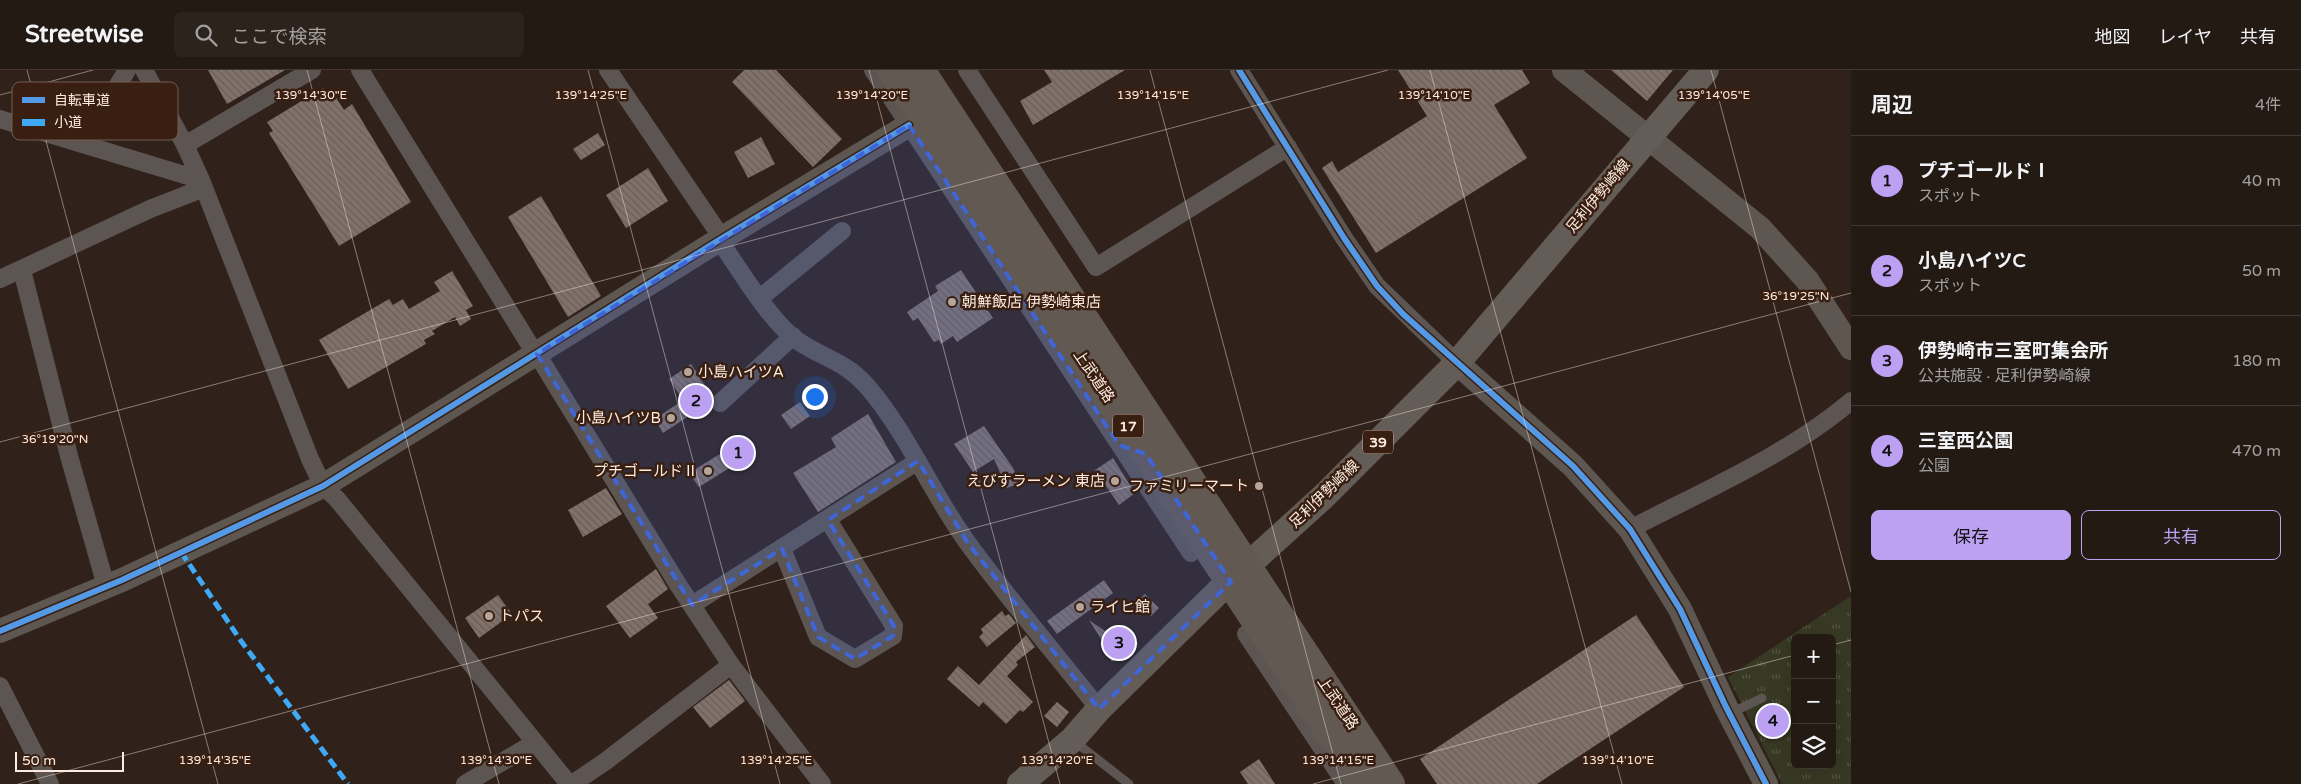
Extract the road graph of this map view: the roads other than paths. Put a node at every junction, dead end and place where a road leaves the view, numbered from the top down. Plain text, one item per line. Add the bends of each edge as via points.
1 (127, 70) edge
2 (144, 70) edge
3 (312, 70) edge
4 (360, 70) edge
5 (608, 70) edge
6 (873, 70) edge
7 (891, 70) edge
8 (922, 70) edge
9 (967, 70) edge
10 (1239, 70) edge
11 (1564, 70) edge
12 (1706, 70) edge
13 (120, 82) edge
14 (150, 82) edge
15 (909, 125) junction
16 (178, 133) edge
17 (1648, 138) junction
18 (73, 140) edge
19 (85, 140) edge
20 (83, 143) junction
21 (185, 146) junction
22 (1288, 147) junction
23 (203, 184) junction
24 (842, 232) dead end
25 (721, 239) junction
26 (22, 270) junction
27 (0, 279) edge
28 (760, 298) junction
29 (793, 336) junction
30 (1851, 348) edge
31 (536, 354) junction
32 (1457, 363) junction
33 (1851, 401) edge
34 (720, 403) dead end
35 (1119, 444) junction
36 (1146, 454) junction
37 (918, 461) junction
38 (323, 486) junction
39 (828, 520) junction
40 (1630, 529) junction
41 (782, 549) junction
42 (1192, 554) dead end
43 (1239, 574) junction
44 (106, 586) junction
45 (692, 605) junction
46 (0, 631) edge
47 (1246, 634) dead end
48 (731, 665) junction
49 (0, 686) edge
50 (1762, 698) dead end
51 (1099, 709) junction
52 (1729, 714) junction
53 (1324, 738) junction
54 (1072, 740) junction
55 (534, 743) junction
56 (50, 784) edge
57 (465, 784) edge
58 (570, 784) edge
59 (822, 784) edge
60 (1020, 784) edge
61 (1129, 784) edge
62 (1346, 784) edge
63 (1363, 784) edge
64 (1391, 784) edge
65 (1766, 784) edge

1 - 13 street
2 - 14 street
3 - 21 street
4 - 31 street
5 - 25 street
6 - 15 street
7 - 36 highway, 上武道路 / 17
8 - 43 highway, 上武道路 / 17
9 - 22 street via 1096,267
10 - 22 street
11 - 17 street
12 - 17 main road, 足利伊勢崎線 / 39
15 - 25 street
15 - 35 street
16 - 21 street
17 - 30 street via 1760,228 1807,280
17 - 32 main road, 足利伊勢崎線 / 39
18 - 20 street
19 - 20 street
20 - 23 street
21 - 23 street
22 - 32 street via 1377,286
23 - 26 street
23 - 38 street
24 - 28 street
25 - 28 street
25 - 31 street
26 - 27 street
26 - 44 street
28 - 29 street
29 - 34 street
29 - 37 street via 845,366 866,386 900,429
31 - 38 street
31 - 45 street
32 - 40 street via 1573,466
32 - 43 main road, 足利伊勢崎線 / 39 via 1323,497
33 - 40 street via 1774,455
35 - 36 street
35 - 42 street
36 - 43 highway, 上武道路 / 17
37 - 39 street
37 - 51 street via 967,542
38 - 44 street
38 - 55 street via 337,499
39 - 41 street
39 - 41 street via 894,626 893,636 855,659 818,637
40 - 52 street via 1680,609
41 - 45 street
43 - 51 main road, 足利伊勢崎線 / 39
43 - 53 highway, 上武道路 / 17
43 - 64 highway, 上武道路 / 17
44 - 46 street
45 - 48 street
47 - 53 street
48 - 58 street via 606,761
48 - 59 street
49 - 56 street
50 - 52 lane
51 - 54 main road, 足利伊勢崎線 / 39
52 - 65 street
53 - 62 street
53 - 63 highway, 上武道路 / 17
54 - 60 main road, 足利伊勢崎線 / 39
54 - 61 lane
55 - 57 street
55 - 58 street

